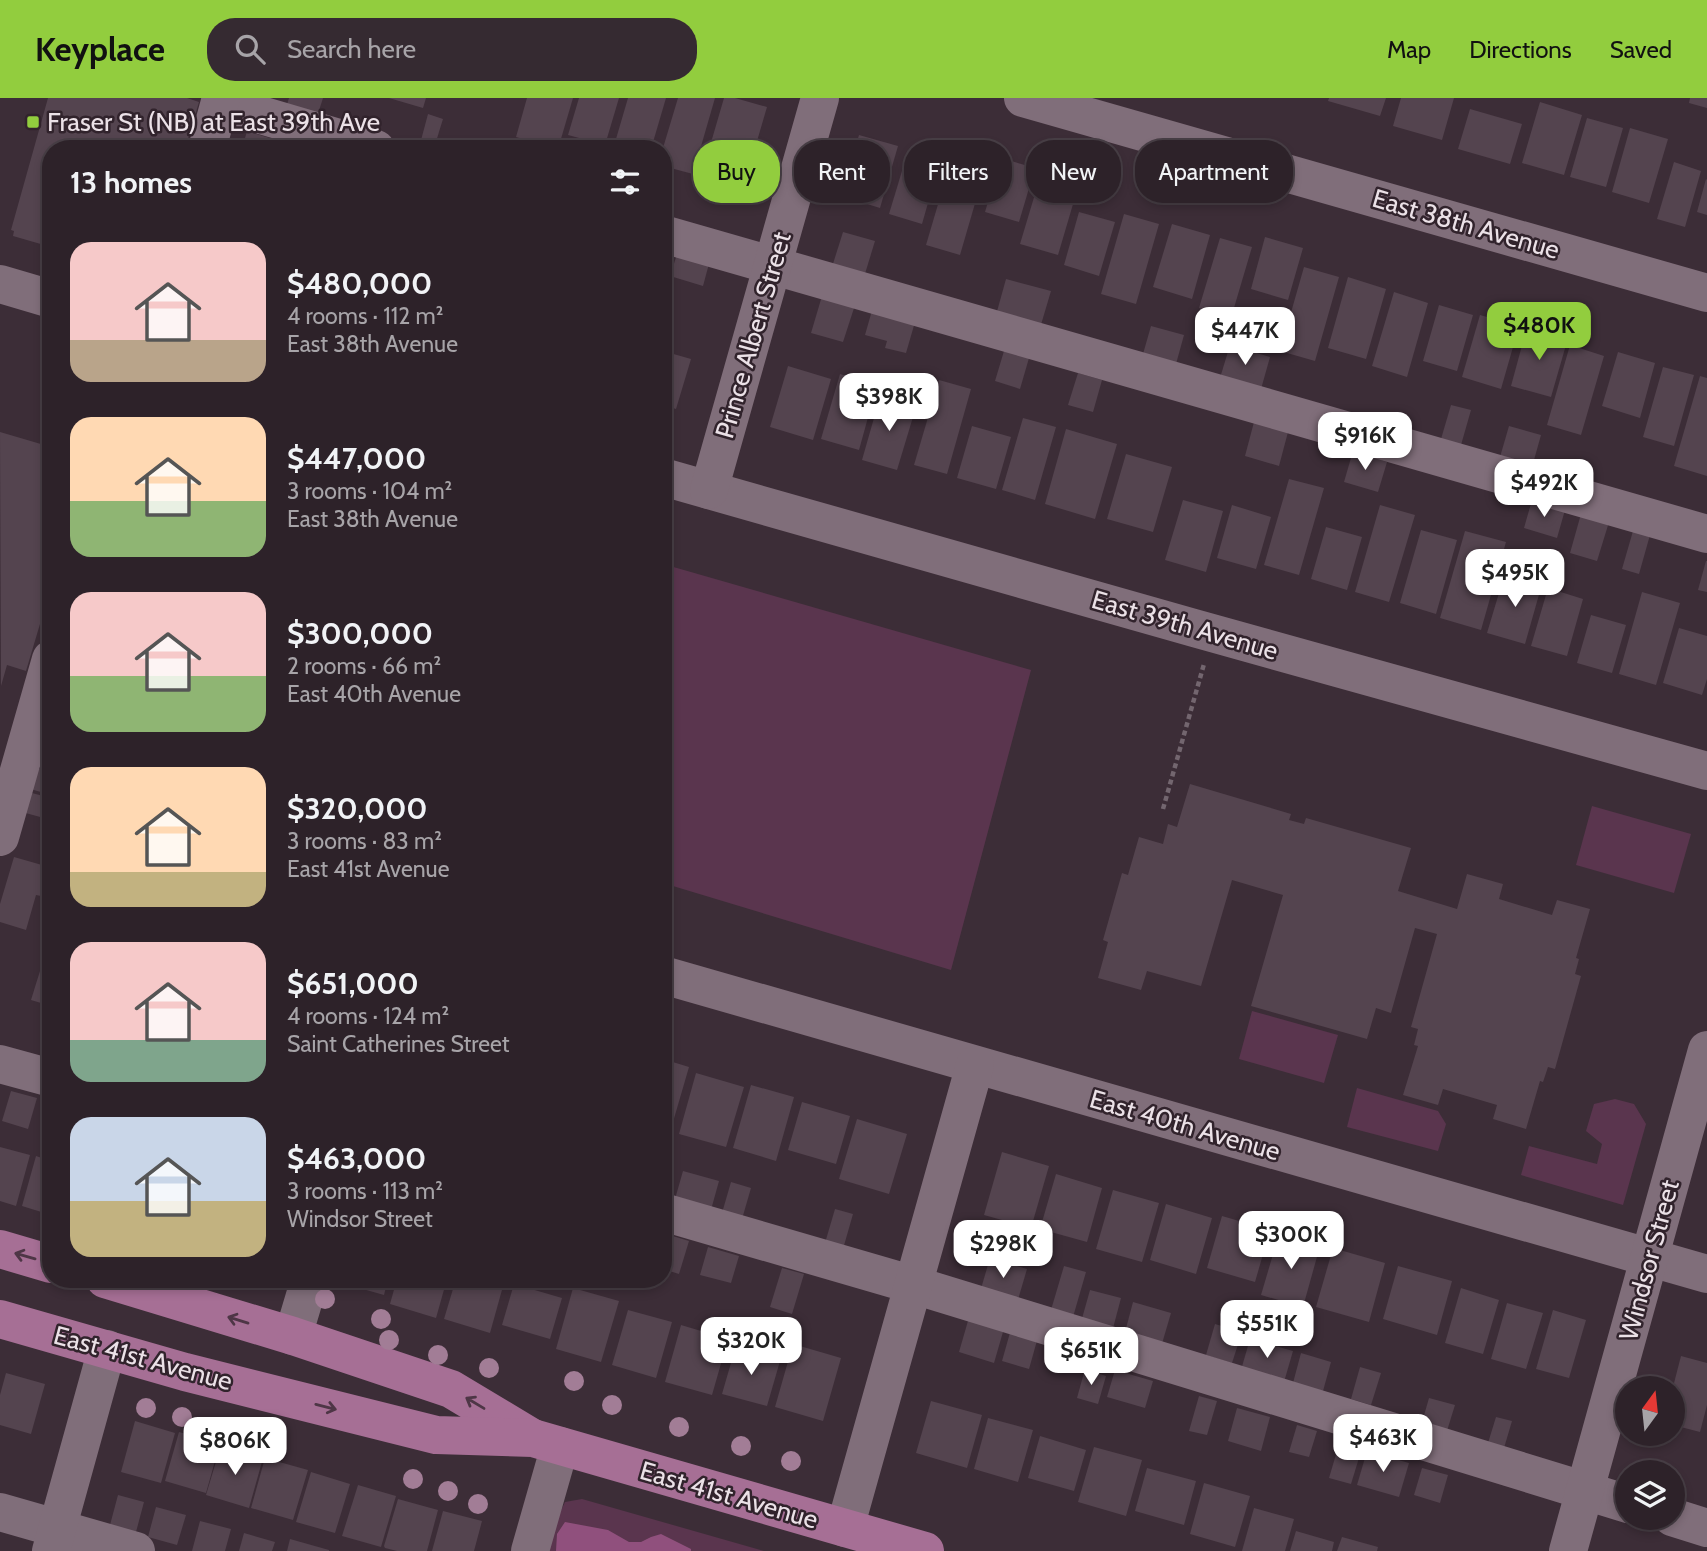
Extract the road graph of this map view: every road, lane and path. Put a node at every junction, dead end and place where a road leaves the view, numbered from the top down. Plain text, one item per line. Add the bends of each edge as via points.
1 (820, 98) edge
2 (1023, 98) edge
3 (220, 100) edge
4 (209, 140) edge
5 (347, 140) edge
6 (672, 237) edge
7 (773, 267) junction
8 (0, 284) edge
9 (1707, 293) edge
10 (42, 296) edge
11 (672, 480) edge
12 (709, 490) junction
13 (1707, 534) edge
14 (1205, 664) dead end
15 (42, 690) edge
16 (1707, 771) edge
17 (1163, 809) dead end
18 (0, 837) edge
19 (672, 978) edge
20 (1707, 1050) edge
21 (0, 1065) edge
22 (975, 1065) junction
23 (42, 1076) edge
24 (672, 1215) edge
25 (0, 1249) edge
26 (1649, 1257) junction
27 (42, 1261) edge
28 (1707, 1274) edge
29 (914, 1284) junction
30 (135, 1288) edge
31 (307, 1288) edge
32 (0, 1319) edge
33 (293, 1336) junction
34 (107, 1349) junction
35 (546, 1442) junction
36 (1585, 1491) junction
37 (1615, 1500) edge
38 (0, 1512) edge
39 (1685, 1521) edge
40 (845, 1528) junction
41 (1707, 1528) edge
42 (54, 1540) edge
43 (136, 1551) edge
44 (530, 1551) edge
45 (925, 1551) edge
46 (1568, 1551) edge

1 - 7 street, Prince Albert Street
2 - 9 street, East 38th Avenue
3 - 4 street
3 - 5 street
6 - 7 street
7 - 12 street, Prince Albert Street
7 - 13 street
8 - 10 street
11 - 12 street, East 39th Avenue
12 - 16 street, East 39th Avenue
14 - 17 path
15 - 18 street
19 - 22 street, East 40th Avenue
20 - 26 street, Windsor Street
21 - 23 street
22 - 26 street, East 40th Avenue
22 - 29 street
24 - 29 street
27 -> 25 main road
26 - 28 street, East 40th Avenue
26 - 36 street, Windsor Street
29 - 36 street
29 - 40 street
33 -> 30 main road, East 41st Avenue
31 - 33 street
32 - 34 main road, East 41st Avenue
35 -> 33 main road, East 41st Avenue via 451,1389
34 -> 35 main road, East 41st Avenue via 436,1435
34 - 42 street
35 - 40 main road, East 41st Avenue
35 - 44 street
36 - 37 street
36 - 46 street, Windsor Street
38 - 42 street
39 - 41 street
40 - 45 main road, East 41st Avenue
42 - 43 street

